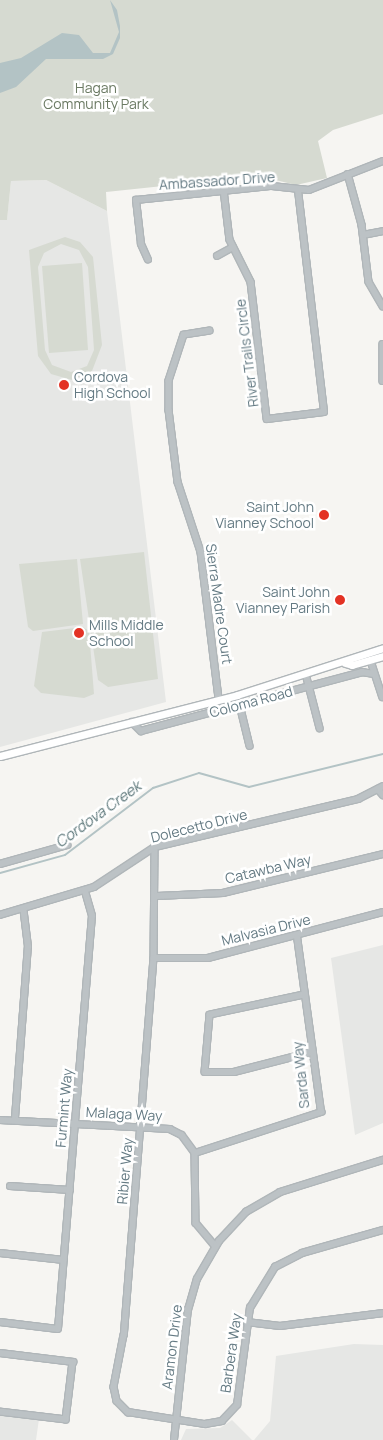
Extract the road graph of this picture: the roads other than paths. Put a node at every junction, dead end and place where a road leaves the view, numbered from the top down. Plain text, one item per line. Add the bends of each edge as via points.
1 (383, 160) edge
2 (348, 174) junction
3 (224, 190) junction
4 (298, 190) junction
5 (383, 231) edge
6 (363, 234) junction
7 (232, 247) junction
8 (217, 256) dead end
9 (148, 260) dead end
10 (383, 306) edge
11 (210, 331) dead end
12 (383, 344) edge
13 (383, 381) edge
14 (383, 648) edge
15 (383, 656) edge
16 (353, 657) junction
17 (370, 661) junction
18 (345, 663) junction
19 (306, 674) junction
20 (374, 674) junction
21 (309, 686) junction
22 (383, 698) edge
23 (219, 699) junction
24 (240, 705) junction
25 (132, 722) junction
26 (320, 728) dead end
27 (250, 746) dead end
28 (0, 756) edge
29 (381, 787) edge
30 (383, 795) edge
31 (67, 845) dead end
32 (155, 847) junction
33 (383, 854) edge
34 (0, 864) edge
35 (85, 891) junction
36 (157, 896) junction
37 (23, 909) junction
38 (383, 912) edge
39 (0, 915) edge
40 (297, 936) junction
41 (154, 958) junction
42 (304, 995) junction
43 (312, 1052) junction
44 (15, 1118) junction
45 (0, 1120) edge
46 (75, 1124) junction
47 (141, 1127) junction
48 (195, 1153) junction
49 (383, 1160) edge
50 (10, 1186) dead end
51 (70, 1190) junction
52 (383, 1230) edge
53 (215, 1246) junction
54 (0, 1253) edge
55 (64, 1260) junction
56 (383, 1313) edge
57 (0, 1322) edge
58 (247, 1322) junction
59 (0, 1353) edge
60 (0, 1412) edge
61 (176, 1418) junction
62 (174, 1440) edge

1 - 2 street, Ambassador Drive
2 - 4 street, Ambassador Drive via 315,188
2 - 6 street
3 - 4 street, Ambassador Drive via 272,186
3 - 7 street, River Trails Circle
3 - 9 street, Ambassador Drive via 136,200 141,244
4 - 7 street, River Trails Circle via 324,412 267,418 251,282
5 - 6 street
6 - 10 street via 369,282
7 - 8 street
11 - 23 street, Sierra Madre Court via 184,335 169,381 169,410 178,482 201,552
12 - 13 street
14 - 16 main road, Coloma Road
15 - 17 main road, Coloma Road
16 - 17 main road
16 - 18 main road, Coloma Road
17 - 18 main road, Coloma Road
17 - 20 street
18 - 19 main road, Coloma Road
19 - 21 street
19 - 23 main road, Coloma Road
20 - 21 street, Coloma Road via 362,672
20 - 22 street
21 - 24 street, Coloma Road
21 - 26 street
23 - 25 main road, Coloma Road
24 - 25 street, Coloma Road via 141,731
24 - 27 street
25 - 28 main road, Coloma Road
29 - 30 street
29 - 32 street, Dolecetto Drive via 358,799
31 - 34 street
32 - 35 street, Dolecetto Drive
32 - 36 street, Ribier Way
33 - 36 street, Catawba Way via 223,893
35 - 37 street, Dolecetto Drive
35 - 46 street, Furmint Way via 92,916
36 - 41 street, Ribier Way
37 - 39 street, Dolecetto Drive
37 - 44 street via 28,948
38 - 40 street, Malvasia Drive
40 - 41 street, Malvasia Drive via 208,958
40 - 42 street, Sarda Way
41 - 47 street, Ribier Way
42 - 43 street, Sarda Way
42 - 43 street via 210,1016 205,1072 239,1071
43 - 48 street, Sarda Way via 321,1112
44 - 45 street, Malaga Way
44 - 46 street, Malaga Way
46 - 47 street, Malaga Way
46 - 51 street, Furmint Way
47 - 48 street, Malaga Way via 175,1131 188,1139
47 - 61 street, Ribier Way via 124,1335 114,1386 117,1402 128,1412
48 - 53 street via 194,1218 203,1236
49 - 53 street, Aramon Drive via 280,1192 246,1212
50 - 51 street
51 - 55 street, Furmint Way
52 - 58 street, Barbera Way via 302,1253 276,1267 256,1293
53 - 61 street, Aramon Drive via 188,1310
54 - 55 street
55 - 57 street, Furmint Way via 58,1329
56 - 58 street via 280,1326
58 - 61 street, Barbera Way via 233,1411 222,1421 205,1424
59 - 60 street via 73,1362 66,1420
61 - 62 street, Aramon Drive

